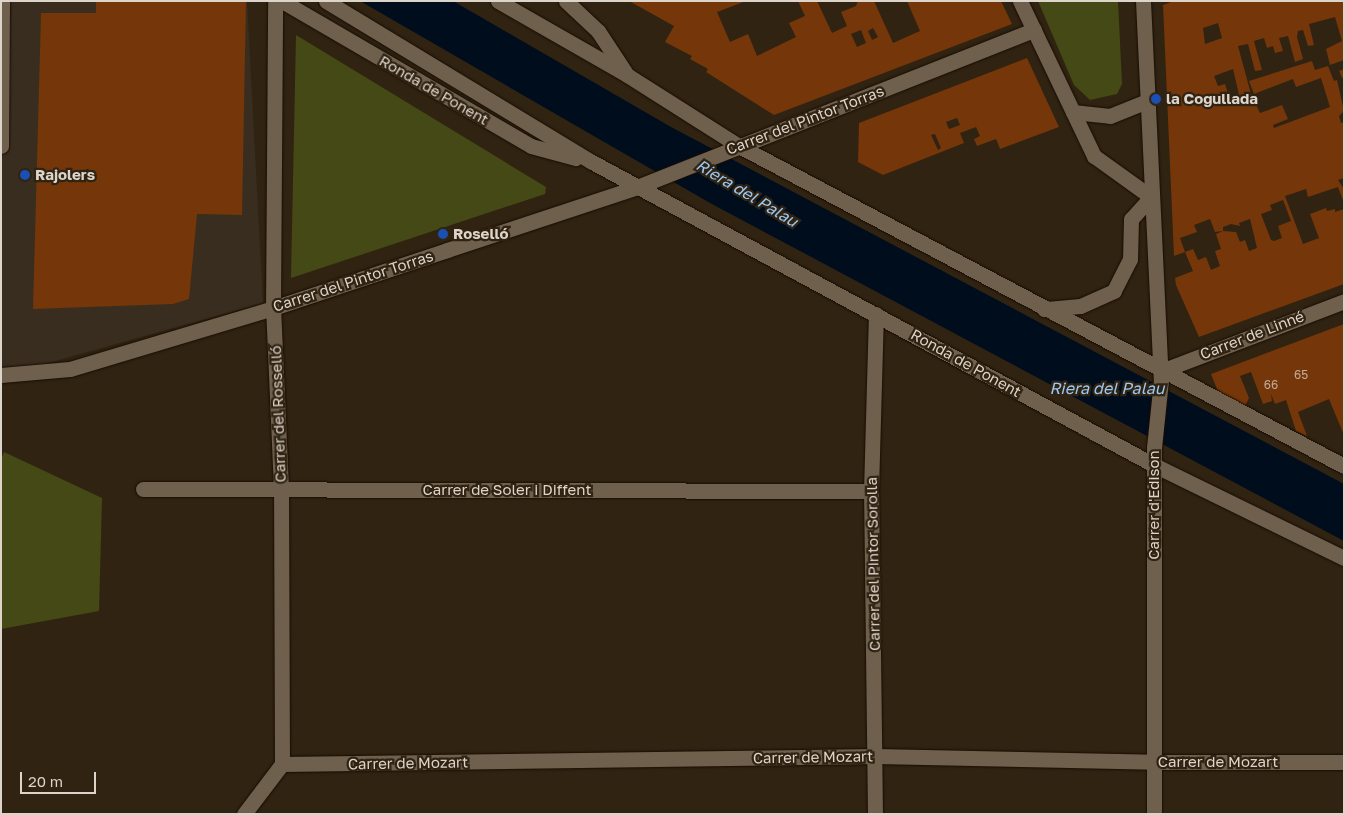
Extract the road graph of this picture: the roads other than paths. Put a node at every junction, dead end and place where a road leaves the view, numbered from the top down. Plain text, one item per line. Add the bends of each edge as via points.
1 (12, 1) edge
2 (275, 1) edge
3 (282, 1) edge
4 (326, 1) edge
5 (498, 1) edge
6 (566, 1) edge
7 (1020, 1) edge
8 (1143, 1) edge
9 (3, 8) edge
10 (1034, 30) junction
11 (627, 75) junction
12 (1147, 101) junction
13 (1074, 112) junction
14 (1, 146) edge
15 (740, 146) junction
16 (592, 162) junction
17 (638, 187) junction
18 (1151, 197) junction
19 (1344, 301) edge
20 (273, 308) junction
21 (1044, 309) junction
22 (876, 314) junction
23 (1, 375) edge
24 (1161, 375) junction
25 (1154, 465) junction
26 (1344, 466) edge
27 (143, 489) dead end
28 (281, 489) junction
29 (870, 491) junction
30 (1344, 558) edge
31 (876, 756) junction
32 (1154, 762) junction
33 (1344, 762) edge
34 (282, 764) junction
35 (244, 814) edge
36 (874, 814) edge
37 (1154, 814) edge

1 - 9 street
2 - 20 street, Carrer del Rosselló
3 - 16 street, Ronda de Ponent via 531,146
4 - 16 street, Ronda de Ponent
5 - 11 street
6 - 11 street via 598,31
7 - 10 street
8 - 12 street, Carrer d'Edison
9 - 14 street
10 - 13 street
10 - 15 street, Carrer del Pintor Torras
11 - 15 street
12 - 13 street via 1110,116
12 - 18 street, Carrer d'Edison
13 - 18 street via 1094,156
15 - 17 street, Carrer del Pintor Torras
15 - 21 street
16 - 17 street, Ronda de Ponent
17 - 20 street, Carrer del Pintor Torras
17 - 22 street, Ronda de Ponent
18 - 21 street via 1131,220 1130,259 1114,291 1080,306
18 - 24 street, Carrer d'Edison
19 - 24 street, Carrer de Linné
20 - 23 street, Carrer del Pintor Torras via 62,371
20 - 28 street, Carrer del Rosselló
21 - 24 street
22 - 25 street, Ronda de Ponent
22 - 29 street, Carrer del Pintor Sorolla
24 - 25 street, Carrer d'Edison
24 - 26 street
25 - 30 street, Ronda de Ponent
25 - 32 street, Carrer d'Edison
27 - 28 street, Carrer de Soler i Diffent
28 - 29 street, Carrer de Soler i Diffent
28 - 34 street, Carrer del Rosselló
29 - 31 street, Carrer del Pintor Sorolla
31 - 32 street, Carrer de Mozart
31 - 34 street, Carrer de Mozart
31 - 36 street, Carrer del Pintor Sorolla
32 - 33 street, Carrer de Mozart
32 - 37 street, Carrer d'Edison
34 - 35 street

